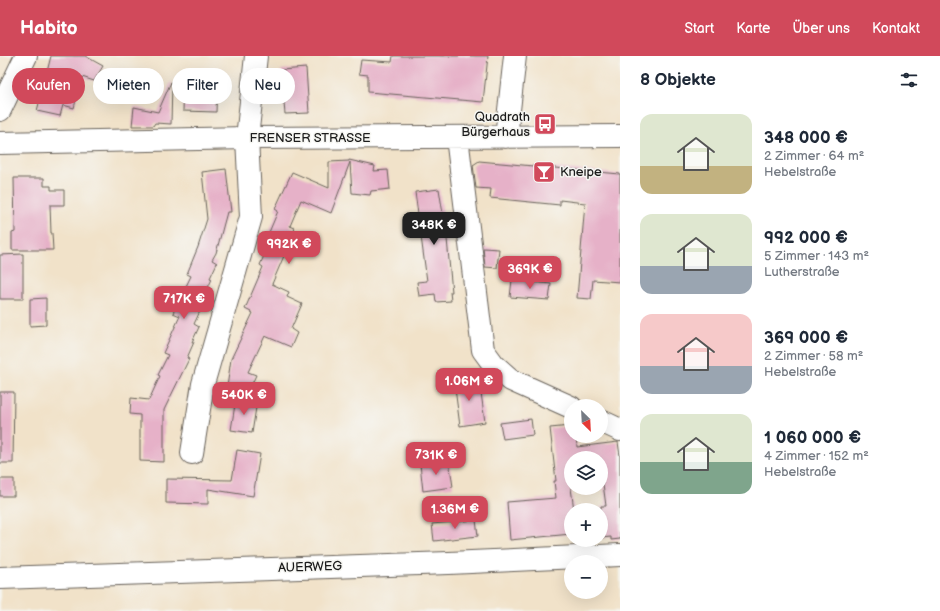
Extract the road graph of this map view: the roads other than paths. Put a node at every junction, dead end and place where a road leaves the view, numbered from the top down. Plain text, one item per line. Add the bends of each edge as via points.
1 (26, 56) edge
2 (256, 56) edge
3 (515, 56) edge
4 (0, 110) edge
5 (620, 136) edge
6 (457, 137) junction
7 (506, 137) junction
8 (247, 138) junction
9 (0, 143) edge
10 (564, 404) edge
11 (608, 424) edge
12 (620, 430) edge
13 (192, 453) dead end
14 (620, 555) edge
15 (0, 578) edge

1 - 4 street
2 - 8 street
3 - 7 street
5 - 7 street, FRENSER STRASSE
6 - 7 street, FRENSER STRASSE
6 - 8 street, FRENSER STRASSE
6 - 10 street via 483,350 494,365 511,380
8 - 9 street, FRENSER STRASSE
8 - 13 street via 251,217 203,384
11 - 12 street
14 - 15 street, AUERWEG

